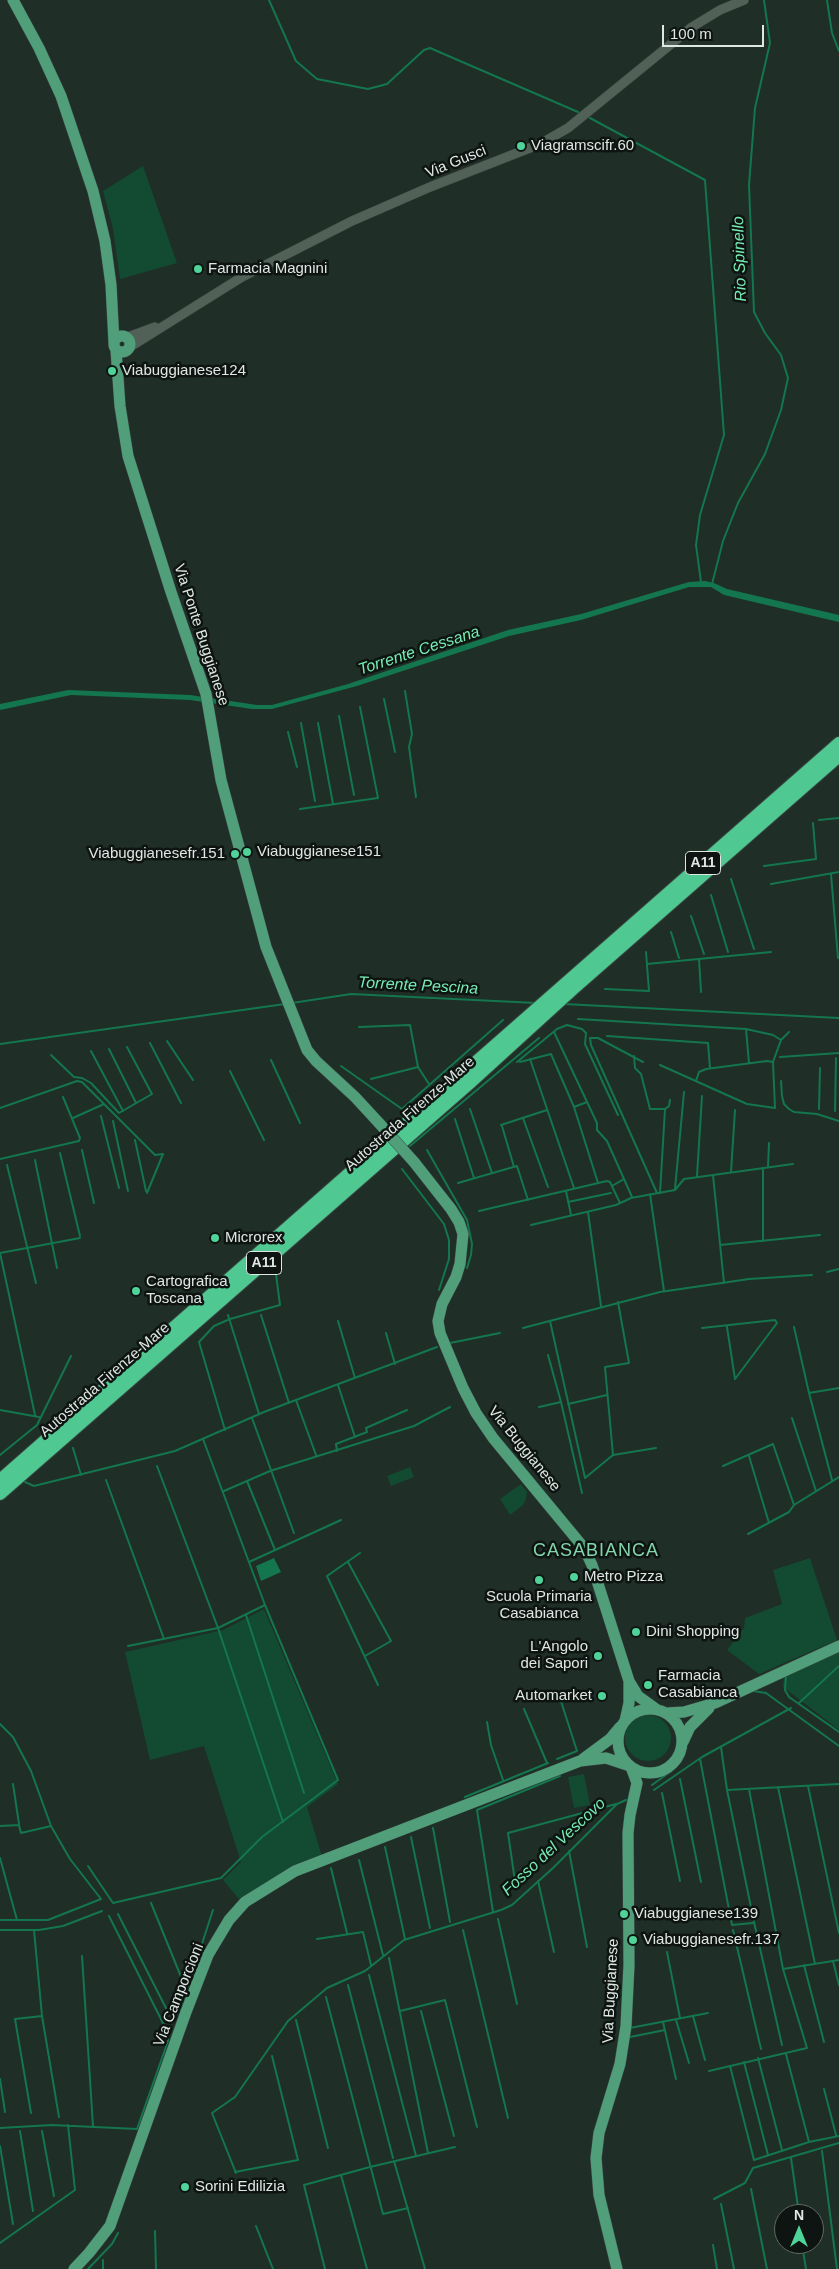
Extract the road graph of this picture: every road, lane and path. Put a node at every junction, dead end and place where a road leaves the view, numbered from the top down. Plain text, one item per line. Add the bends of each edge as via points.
1 (13, 0) edge
2 (744, 0) edge
3 (123, 344) junction
4 (839, 743) edge
5 (839, 756) edge
6 (570, 986) junction
7 (283, 992) joint
8 (523, 1028) junction
9 (0, 1480) edge
10 (0, 1494) edge
11 (839, 1646) edge
12 (629, 1681) junction
13 (715, 1704) junction
14 (662, 1711) junction
15 (623, 1723) junction
16 (682, 1742) junction
17 (580, 1761) junction
18 (631, 1767) junction
19 (657, 1772) junction
20 (634, 1800) junction
21 (74, 2269) edge
22 (617, 2269) edge

1 - 3 main road, Via Ponte Buggianese via 61,96 77,140 103,226 113,307
2 - 3 street, Via Gusci via 692,27 568,128 540,144 430,186 352,221 242,277 152,334
3 - 7 main road, Via Ponte Buggianese via 117,373 129,460 208,699 220,780 266,947
4 - 6 highway, Autostrada Firenze-Mare / A11
5 - 6 highway, Autostrada Firenze-Mare / A11
6 - 8 highway, Autostrada Firenze-Mare / A11
7 - 12 main road, Via Buggianese, bridge via 307,1050 414,1162 459,1222 463,1234 460,1264 442,1304 438,1321 440,1333 474,1410 587,1553
8 - 9 highway, Autostrada Firenze-Mare / A11
8 - 10 highway, Autostrada Firenze-Mare / A11 via 456,1095
11 - 13 main road
12 - 14 main road via 638,1696
12 - 15 main road via 629,1703
13 - 14 main road via 684,1712
13 - 16 main road via 693,1723
14 - 15 main road via 639,1710
14 - 16 main road via 678,1725
15 - 17 main road via 604,1744
15 - 18 main road via 618,1746
16 - 19 main road via 680,1754 674,1762
17 - 18 main road via 606,1758
17 - 21 main road, Via Camporcioni via 295,1871 245,1902 229,1920 208,1955 110,2226
18 - 19 main road via 646,1773
18 - 20 main road, Via Buggianese via 637,1783
19 - 20 main road
20 - 22 main road, Via Buggianese via 628,1832 626,2026 620,2064 599,2133 596,2158 599,2195

